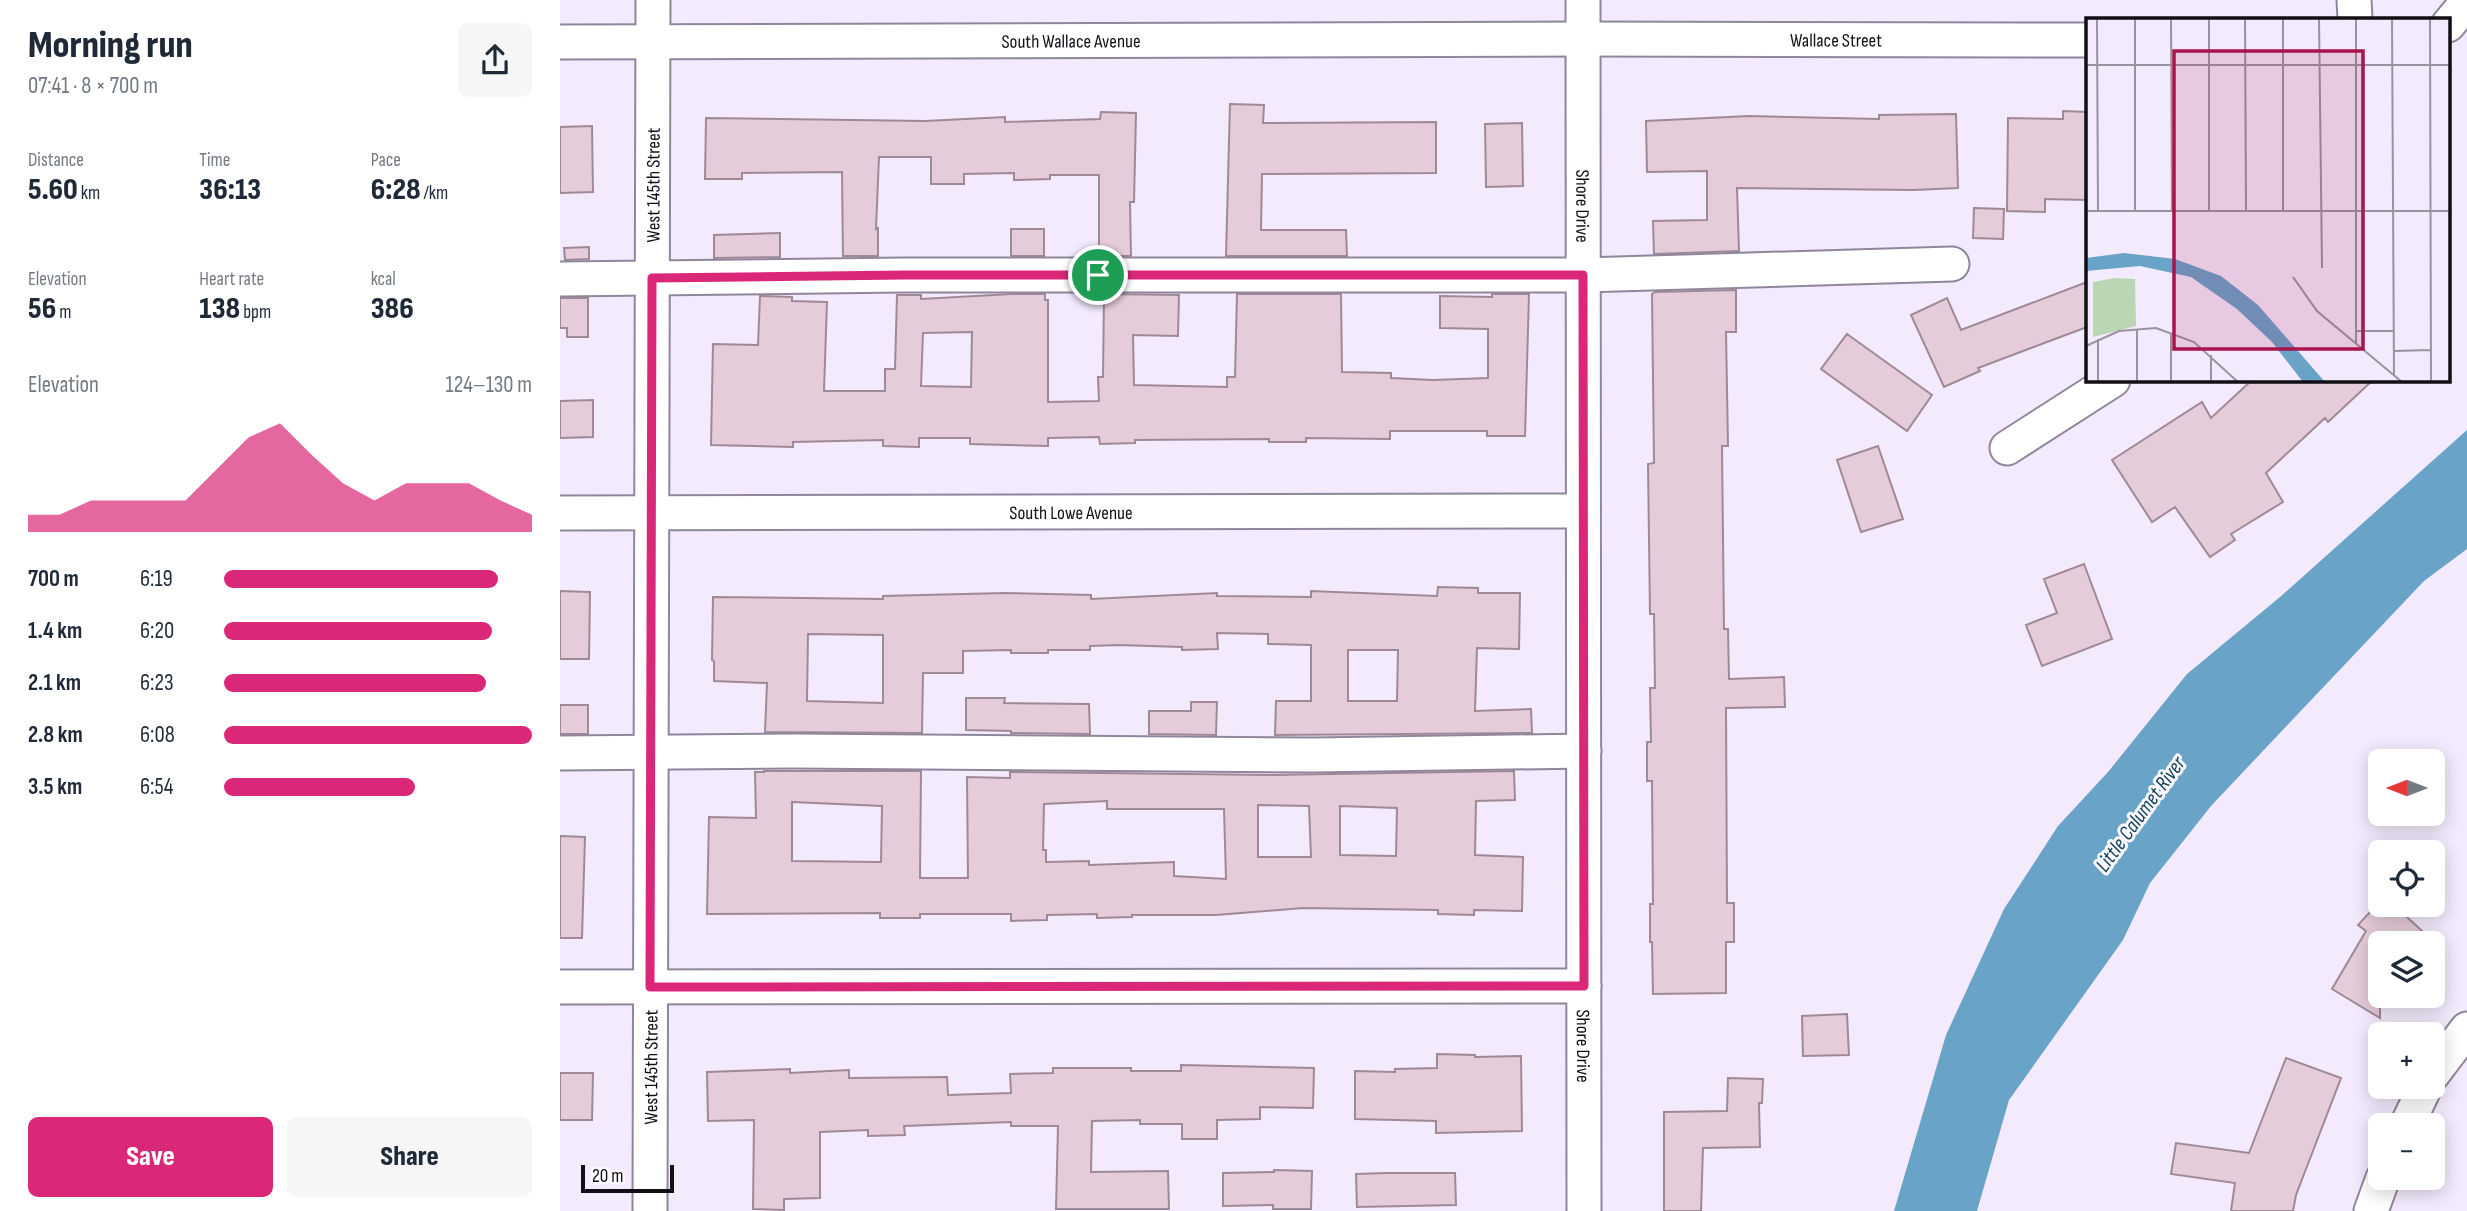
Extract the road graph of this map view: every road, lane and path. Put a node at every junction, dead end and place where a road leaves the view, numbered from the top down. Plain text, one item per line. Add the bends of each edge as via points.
1 (653, 0) edge
2 (1583, 0) edge
3 (2354, 0) edge
4 (2467, 2) edge
5 (2355, 18) edge
6 (2450, 23) edge
7 (1583, 39) junction
8 (2086, 40) edge
9 (653, 41) junction
10 (560, 42) edge
11 (1952, 264) dead end
12 (1583, 275) junction
13 (652, 278) junction
14 (560, 279) edge
15 (2110, 382) edge
16 (2007, 448) dead end
17 (1583, 511) junction
18 (560, 513) edge
19 (650, 513) junction
20 (1584, 751) junction
21 (560, 753) edge
22 (650, 753) junction
23 (1584, 986) junction
24 (650, 987) junction
25 (560, 988) edge
26 (2467, 1029) edge
27 (2445, 1058) edge
28 (2379, 1190) edge
29 (650, 1211) edge
30 (1584, 1211) edge
31 (2371, 1211) edge

1 - 9 street, West 145th Street
2 - 7 street, Shore Drive
3 - 5 street
4 - 6 street
7 - 8 street, Wallace Street
7 - 9 street, South Wallace Avenue
7 - 12 street, Shore Drive
9 - 10 street, South Wallace Avenue
9 - 13 street, West 145th Street
11 - 12 street
12 - 13 street
12 - 17 street, Shore Drive
13 - 14 street
13 - 19 street, West 145th Street
15 - 16 street
17 - 19 street, South Lowe Avenue
17 - 20 street, Shore Drive
18 - 19 street, South Lowe Avenue
19 - 22 street, West 145th Street
20 - 22 street
20 - 23 street, Shore Drive
21 - 22 street
22 - 24 street, West 145th Street
23 - 24 street
23 - 30 street, Shore Drive
24 - 25 street
24 - 29 street, West 145th Street
26 - 27 street
28 - 31 street

